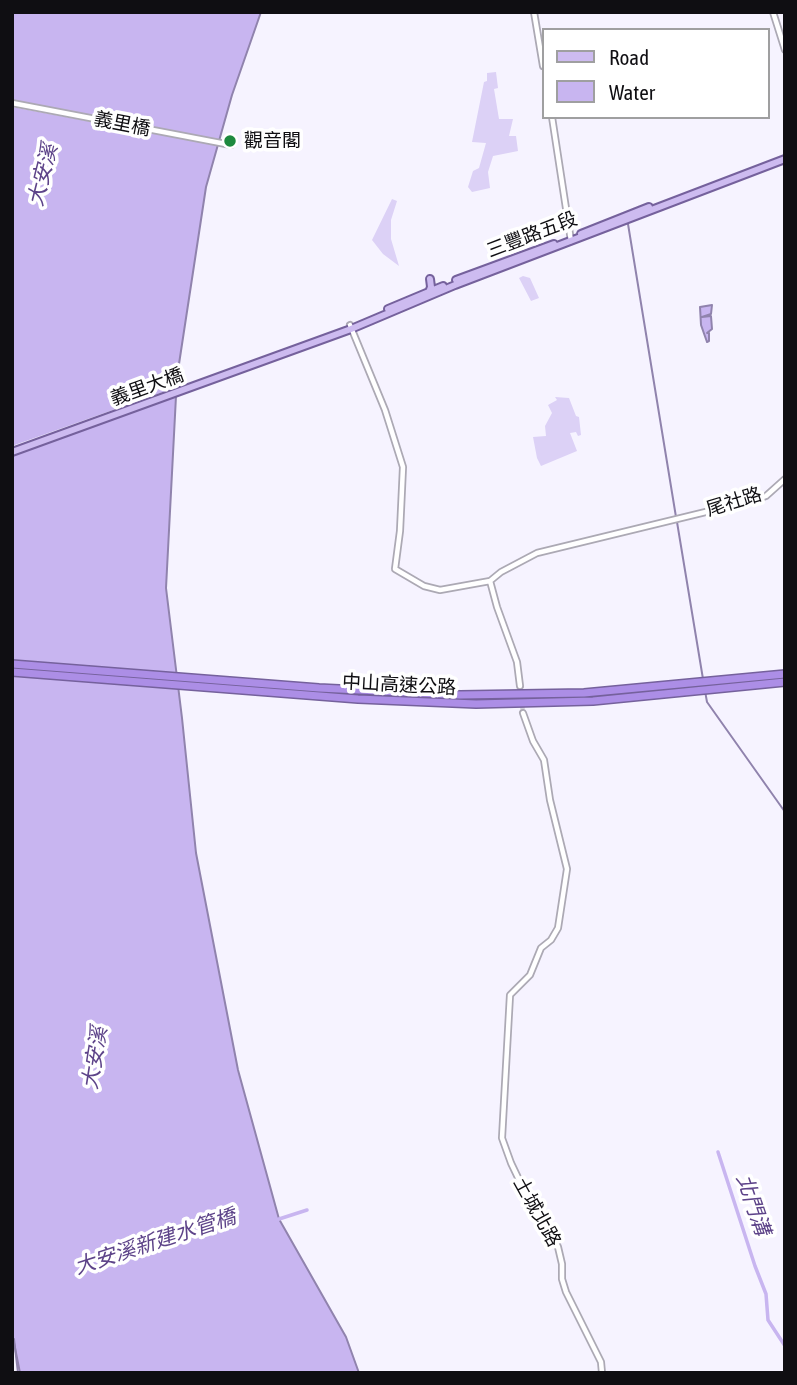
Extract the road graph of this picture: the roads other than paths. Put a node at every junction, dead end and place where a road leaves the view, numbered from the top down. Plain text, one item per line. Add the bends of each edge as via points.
1 (534, 12) edge
2 (773, 12) edge
3 (785, 50) edge
4 (542, 60) edge
5 (12, 103) edge
6 (552, 119) edge
7 (231, 145) dead end
8 (785, 157) edge
9 (571, 240) junction
10 (430, 279) dead end
11 (429, 292) junction
12 (350, 327) junction
13 (292, 348) joint
14 (12, 449) edge
15 (785, 479) edge
16 (490, 581) junction
17 (12, 664) edge
18 (12, 672) edge
19 (785, 674) edge
20 (785, 682) edge
21 (203, 683) junction
22 (520, 686) tunnel mouth
23 (523, 713) tunnel mouth
24 (602, 1373) edge

1 - 4 street
2 - 3 street
5 - 7 street, 義里橋
6 - 9 street
8 - 9 main road, 三豐路五段
9 - 11 main road, 三豐路五段
9 - 12 main road, 三豐路五段
10 - 11 main road
11 - 12 main road, 三豐路五段
12 - 13 main road, 三豐路五段
12 - 16 street via 385,410 402,467 395,569 440,590
13 - 14 main road, 義里大橋
15 - 16 street, 尾社路 via 763,497 537,552
16 - 22 street via 517,662
17 - 21 highway, 中山高速公路
18 - 21 highway, 中山高速公路
19 - 21 highway, 中山高速公路 via 665,687 518,695
20 - 21 highway, 中山高速公路 via 593,701 488,704 358,699
23 - 24 street, 土城北路 via 544,760 567,869 558,929 541,948 530,975 510,994 502,1138 533,1209 558,1247 566,1292 601,1362

